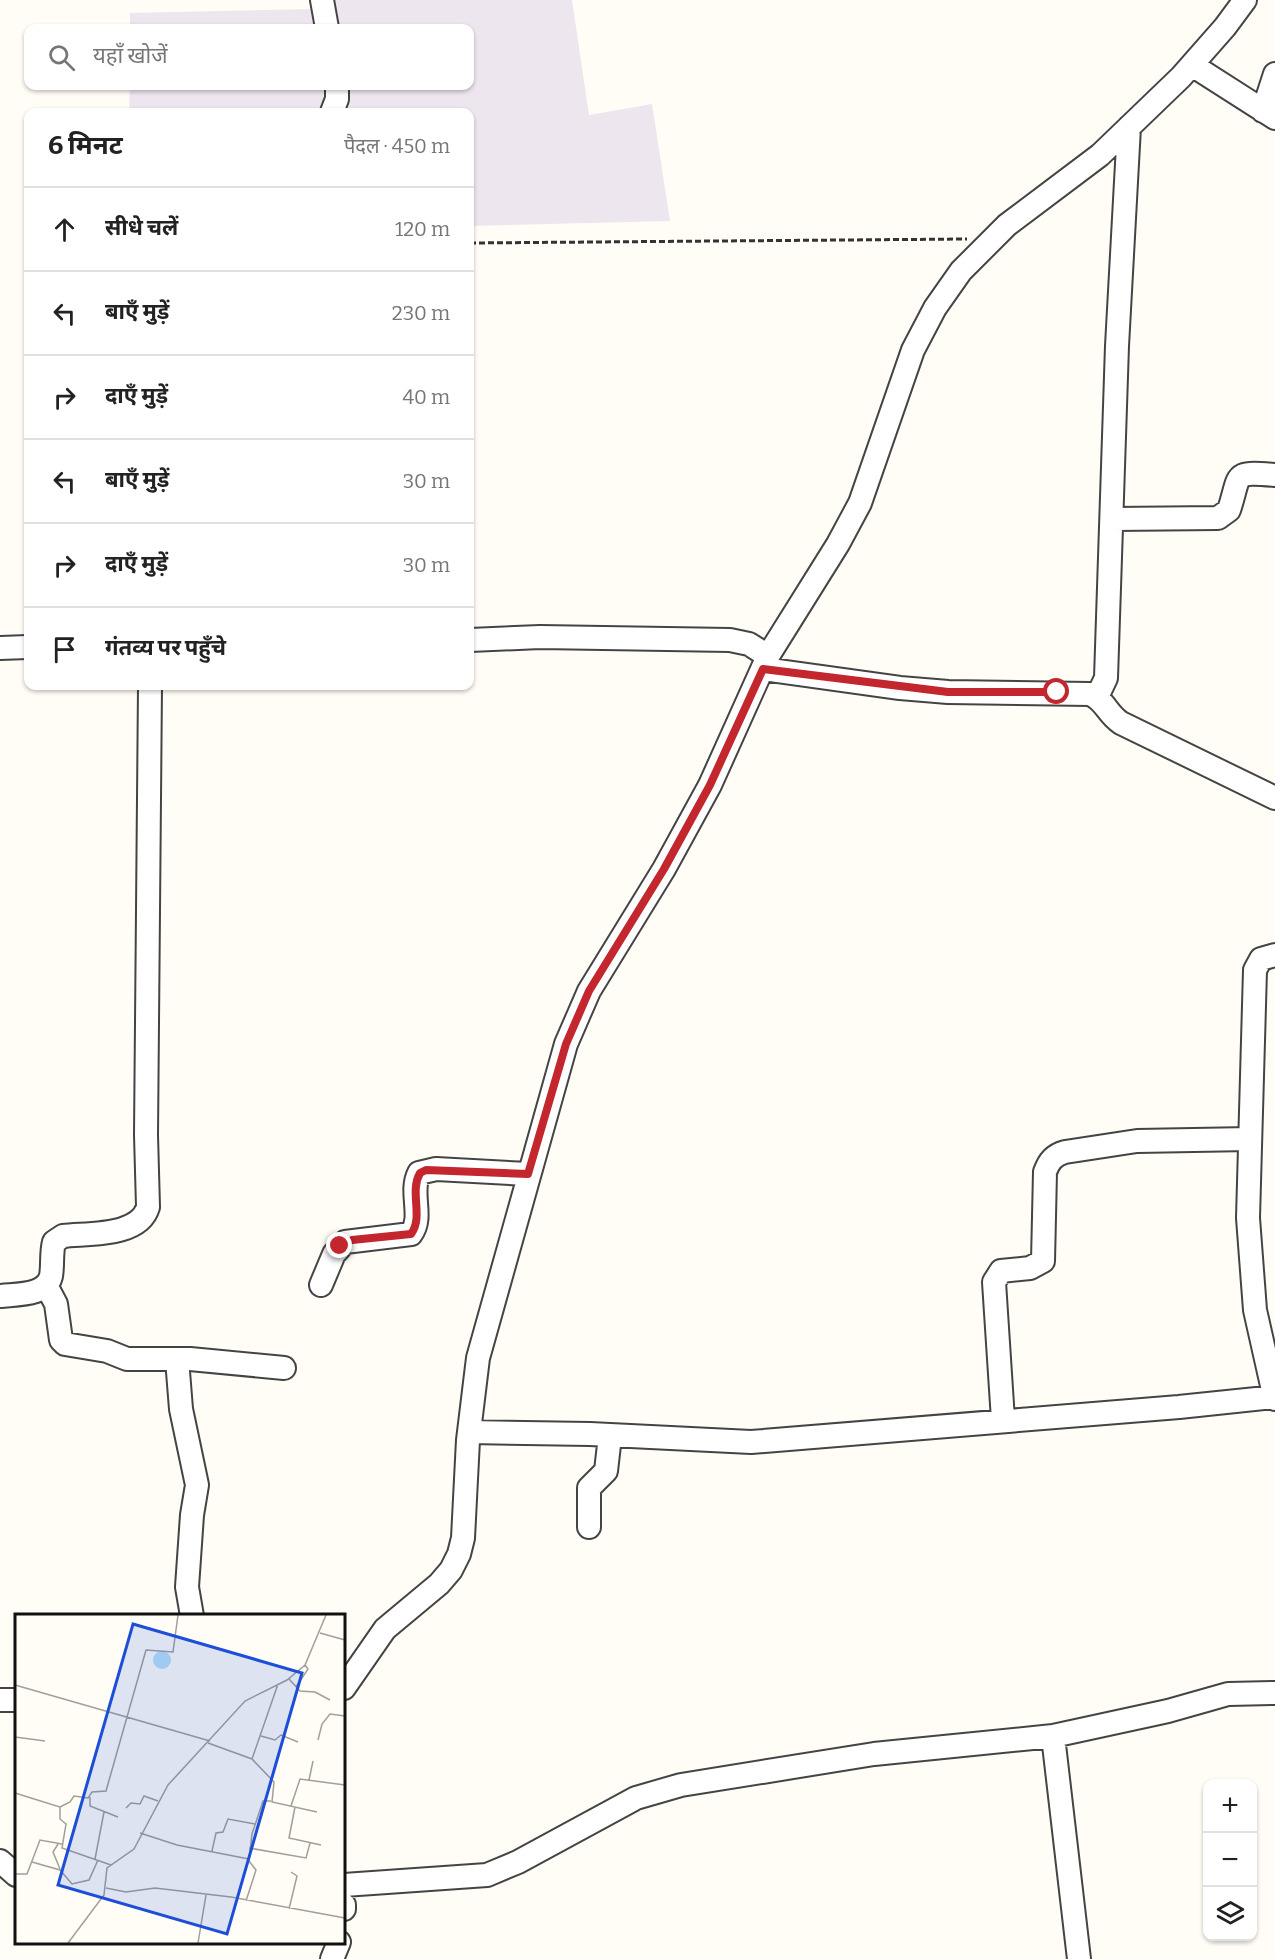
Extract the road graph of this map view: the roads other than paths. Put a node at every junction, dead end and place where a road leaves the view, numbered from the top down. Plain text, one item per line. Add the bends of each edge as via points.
1 (322, 0) edge
2 (1245, 0) edge
3 (326, 24) edge
4 (1192, 65) junction
5 (1275, 74) edge
6 (337, 90) edge
7 (334, 108) edge
8 (1269, 115) edge
9 (1129, 127) junction
10 (1275, 475) edge
11 (1113, 519) junction
12 (474, 640) edge
13 (24, 647) edge
14 (0, 648) edge
15 (766, 663) junction
16 (150, 690) edge
17 (1097, 697) junction
18 (1275, 798) edge
19 (1275, 955) edge
20 (1250, 1139) junction
21 (528, 1174) junction
22 (321, 1285) dead end
23 (46, 1286) junction
24 (0, 1296) edge
25 (1266, 1321) edge
26 (177, 1359) junction
27 (284, 1368) dead end
28 (1275, 1398) edge
29 (1003, 1420) junction
30 (469, 1432) junction
31 (610, 1436) junction
32 (589, 1527) dead end
33 (192, 1614) edge
34 (345, 1687) edge
35 (1275, 1693) edge
36 (1053, 1736) junction
37 (0, 1861) edge
38 (15, 1874) edge
39 (345, 1885) edge
40 (338, 1944) edge
41 (332, 1959) edge
42 (1079, 1959) edge

1 - 3 street
2 - 4 street
4 - 8 street
4 - 9 street
5 - 8 street
6 - 7 street
9 - 11 street via 1117,346
9 - 15 street via 1100,155 1007,225 961,271 935,308 913,350 860,503
10 - 11 street via 1240,476 1229,510 1218,518
11 - 17 street via 1106,678
12 - 15 street via 730,640 749,644
13 - 14 street
15 - 17 street via 900,688 1067,692
15 - 21 street via 700,804 589,991 566,1044
16 - 23 street via 148,1207 145,1216 131,1226 63,1236 54,1242
17 - 18 street via 1110,716 1121,723
19 - 20 street via 1261,959 1255,970
20 - 25 street via 1251,1275
20 - 29 street via 1137,1141 1065,1152 1049,1162 1045,1172 1043,1261 1030,1268 1001,1270 994,1282
21 - 22 street via 436,1169 420,1173 415,1184 416,1222 411,1234 345,1242 334,1254
21 - 30 street via 478,1358
23 - 24 street via 38,1291
23 - 26 street via 54,1297 61,1340 66,1344 127,1359
25 - 28 street
26 - 27 street
26 - 33 street via 181,1408 197,1485 187,1587
28 - 29 street
29 - 31 street via 751,1442
30 - 31 street
30 - 34 street via 463,1538 451,1570 386,1629
31 - 32 street via 606,1471 589,1488
35 - 36 street via 1228,1694
36 - 39 street via 874,1754 681,1785 636,1798 487,1875
36 - 42 street
37 - 38 street
40 - 41 street

